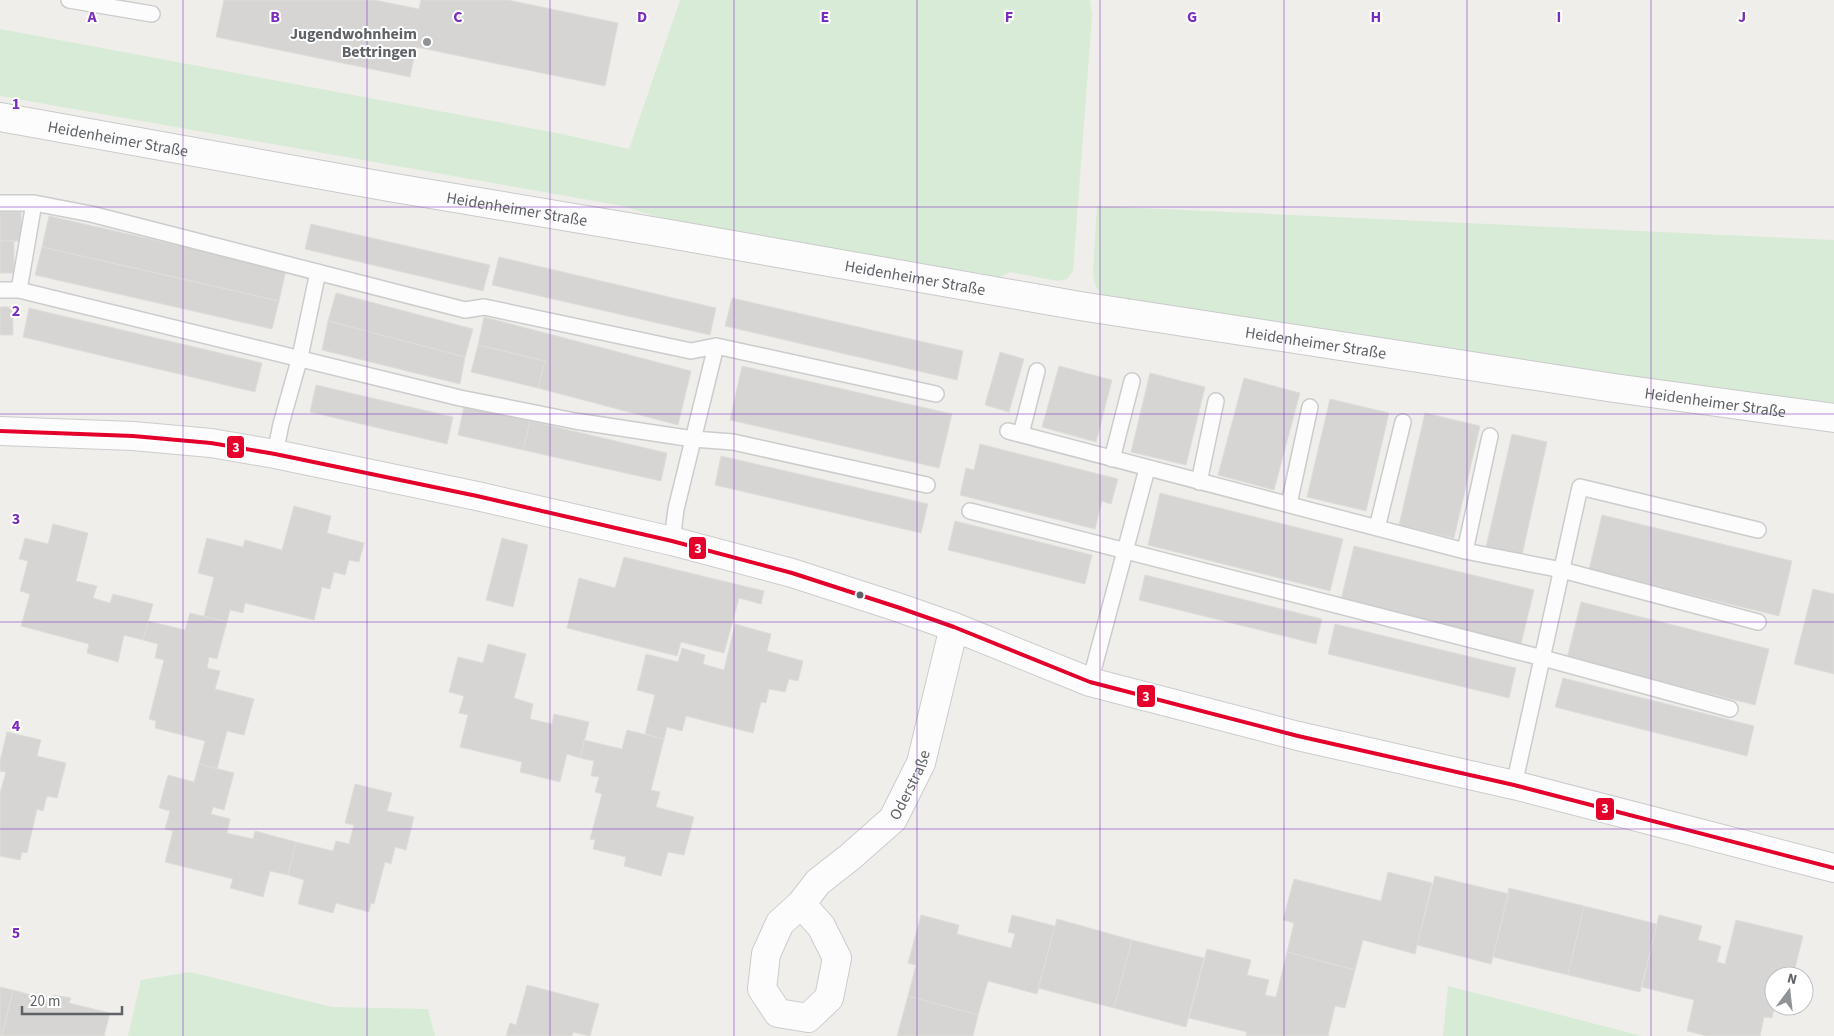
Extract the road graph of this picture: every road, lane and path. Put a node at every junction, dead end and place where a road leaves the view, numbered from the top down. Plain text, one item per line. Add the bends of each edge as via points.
1 (69, 0) edge
2 (152, 14) dead end
3 (0, 117) edge
4 (0, 203) edge
5 (34, 203) junction
6 (318, 272) junction
7 (0, 290) edge
8 (19, 290) junction
9 (716, 346) junction
10 (300, 357) junction
11 (1037, 370) dead end
12 (1132, 381) dead end
13 (936, 394) dead end
14 (1216, 401) dead end
15 (1310, 407) dead end
16 (1834, 418) edge
17 (1403, 422) dead end
18 (0, 431) edge
19 (1490, 436) dead end
20 (693, 438) junction
21 (275, 454) junction
22 (1112, 459) junction
23 (1148, 469) junction
24 (1199, 482) junction
25 (927, 485) dead end
26 (1289, 504) junction
27 (970, 511) dead end
28 (1377, 528) junction
29 (1758, 530) dead end
30 (672, 541) junction
31 (1125, 550) junction
32 (1465, 551) junction
33 (1562, 570) junction
34 (1758, 622) dead end
35 (954, 627) junction
36 (1543, 658) junction
37 (1090, 682) junction
38 (1730, 709) dead end
39 (1514, 785) junction
40 (1834, 868) edge
41 (800, 904) dead end

1 - 2 lane
3 - 16 street, Heidenheimer Straße via 389,188 1090,307 1614,388
4 - 5 lane
5 - 6 lane via 91,214
5 - 8 lane
6 - 9 lane via 464,310 484,307 690,351
6 - 10 lane
7 - 8 lane
8 - 10 lane
9 - 13 lane
9 - 20 lane
10 - 20 lane via 470,400 575,421
10 - 21 lane
11 - 22 lane via 1014,432
12 - 22 lane
14 - 24 lane
15 - 26 lane
17 - 28 lane
18 - 21 street via 133,436 211,443
19 - 32 lane
20 - 25 lane via 733,442
20 - 30 lane
21 - 30 street
22 - 23 lane
23 - 24 lane
23 - 31 lane
24 - 26 lane
26 - 28 lane
27 - 31 lane
28 - 32 lane
29 - 33 lane via 1580,487
30 - 35 street via 792,573
31 - 36 lane
31 - 37 lane
32 - 33 lane
33 - 34 lane
33 - 36 lane
35 - 37 street
35 - 41 street, Oderstraße via 921,763 894,819 818,882
36 - 38 lane
36 - 39 lane
37 - 39 street via 1298,736
39 - 40 street

